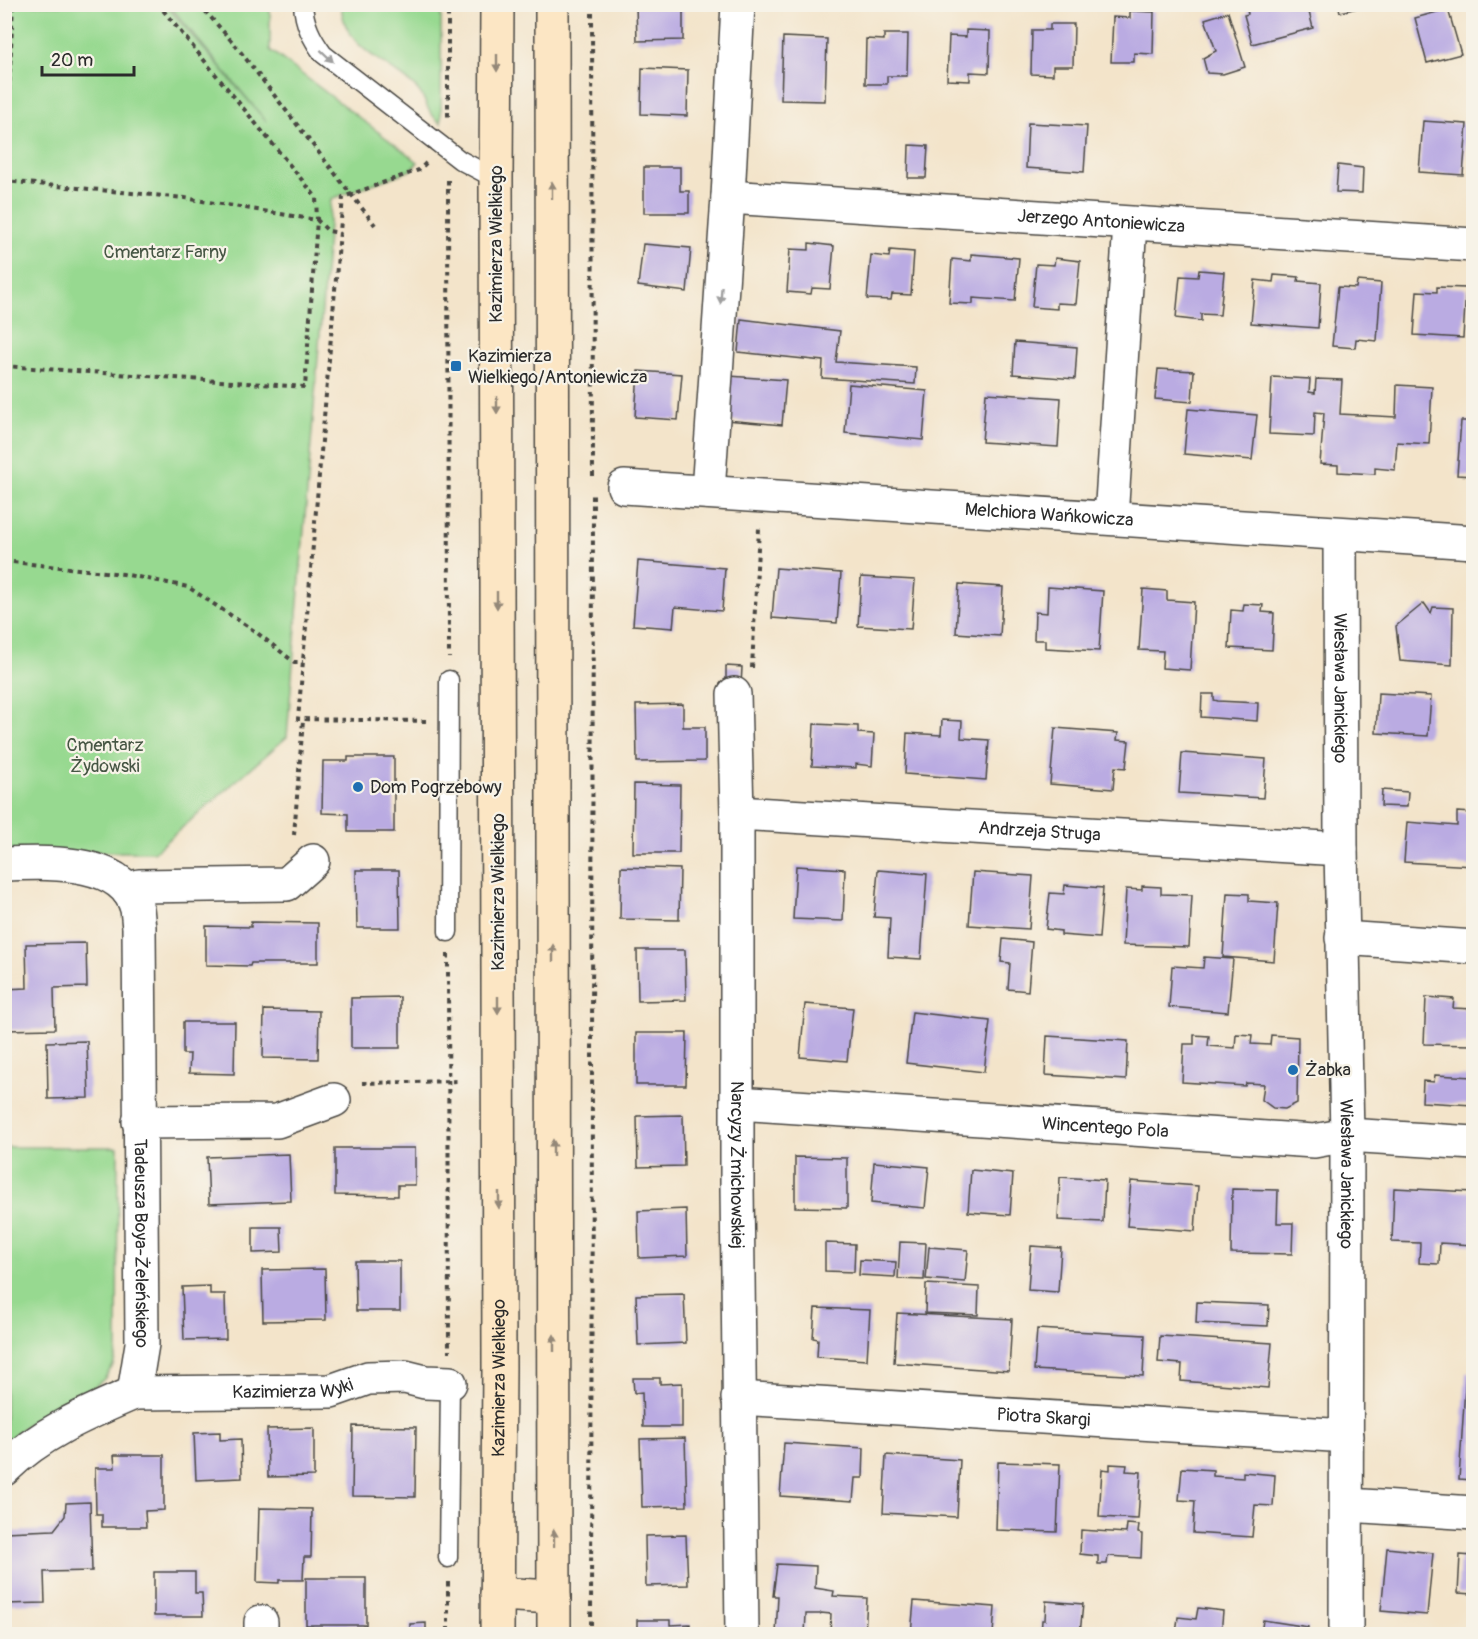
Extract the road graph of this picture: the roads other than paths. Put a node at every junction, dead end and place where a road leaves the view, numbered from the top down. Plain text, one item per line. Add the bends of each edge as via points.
1 (303, 4) edge
2 (497, 4) edge
3 (552, 4) edge
4 (738, 4) edge
5 (496, 179) junction
6 (728, 197) junction
7 (1130, 224) junction
8 (1473, 245) edge
9 (608, 489) road end
10 (708, 492) junction
11 (1110, 518) junction
12 (1340, 534) junction
13 (1473, 542) edge
14 (449, 680) road end
15 (743, 684) road end
16 (737, 813) junction
17 (1341, 849) junction
18 (303, 851) road end
19 (4, 864) edge
20 (129, 892) junction
21 (448, 932) road end
22 (1342, 938) junction
23 (1473, 947) edge
24 (345, 1092) road end
25 (737, 1103) junction
26 (139, 1122) junction
27 (1347, 1135) junction
28 (1473, 1143) edge
29 (450, 1383) joint
30 (134, 1394) junction
31 (738, 1398) junction
32 (1347, 1436) junction
33 (4, 1469) edge
34 (1348, 1505) junction
35 (1473, 1513) edge
36 (448, 1558) road end
37 (497, 1594) junction
38 (554, 1597) junction
39 (497, 1635) edge
40 (554, 1635) edge
41 (742, 1635) edge
42 (1346, 1635) edge

1 -> 5 lane via 303,15 323,54 460,160
2 -> 5 main road, Kazimierza Wielkiego
38 -> 3 main road
4 - 6 street
5 -> 37 main road, Kazimierza Wielkiego via 500,1367
6 - 7 street, Jerzego Antoniewicza
6 -> 10 street
7 - 8 street, Jerzego Antoniewicza
7 - 11 street
9 - 10 street, Melchiora Wańkowicza
10 - 11 street, Melchiora Wańkowicza
11 - 12 street, Melchiora Wańkowicza
12 - 13 street, Melchiora Wańkowicza
12 - 17 street, Wiesława Janickiego
14 - 21 lane
15 - 16 street, Narcyzy Żmichowskiej
16 - 17 street, Andrzeja Struga
16 - 25 street, Narcyzy Żmichowskiej
17 - 22 street, Wiesława Janickiego
18 - 20 street via 287,884 139,886
19 - 20 street via 84,866 106,874
20 - 26 street, Tadeusza Boya-Żeleńskiego via 139,927
22 - 23 street
22 - 27 street, Wiesława Janickiego
24 - 26 street, Tadeusza Boya-Żeleńskiego via 277,1121
25 - 27 street, Wincentego Pola via 1314,1141
25 - 31 street, Narcyzy Żmichowskiej
26 - 30 street, Tadeusza Boya-Żeleńskiego via 142,1344
27 - 28 street, Wincentego Pola
27 - 32 street, Wiesława Janickiego
29 - 30 street, Kazimierza Wyki via 405,1377 368,1378 331,1391
29 - 36 lane
30 - 33 street via 79,1417
31 - 32 street, Piotra Skargi
31 - 41 street, Narcyzy Żmichowskiej
32 - 34 street, Wiesława Janickiego
34 - 35 street
34 - 42 street, Wiesława Janickiego
37 - 38 main road
37 - 39 main road, Kazimierza Wielkiego
38 - 40 main road

